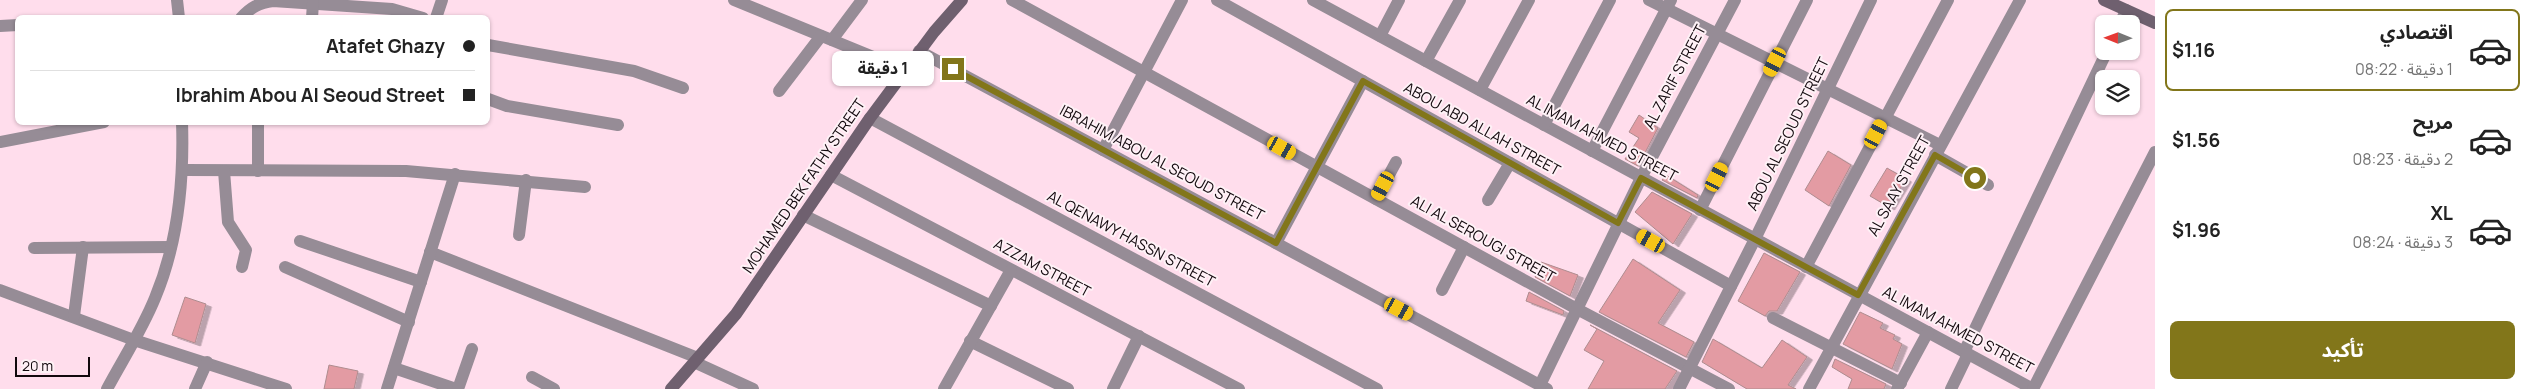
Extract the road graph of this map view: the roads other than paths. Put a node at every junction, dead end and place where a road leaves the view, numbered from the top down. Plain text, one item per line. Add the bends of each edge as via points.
1 (177, 0) edge
2 (442, 0) edge
3 (734, 0) edge
4 (862, 0) edge
5 (962, 0) edge
6 (1012, 0) edge
7 (1182, 0) edge
8 (1217, 0) edge
9 (1313, 0) edge
10 (1399, 0) edge
11 (1460, 0) edge
12 (1529, 0) edge
13 (1610, 0) edge
14 (1650, 0) edge
15 (1735, 0) edge
16 (1807, 0) edge
17 (1871, 0) edge
18 (1948, 0) edge
19 (2020, 0) edge
20 (2104, 0) edge
21 (261, 2) edge
22 (320, 2) edge
23 (366, 3) edge
24 (752, 3) edge
25 (1327, 3) edge
26 (1669, 4) edge
27 (2126, 10) junction
28 (179, 15) edge
29 (244, 15) edge
30 (314, 15) edge
31 (415, 15) edge
32 (437, 15) edge
33 (2124, 15) edge
34 (2155, 23) edge
35 (15, 25) edge
36 (0, 26) edge
37 (1716, 33) junction
38 (1380, 36) junction
39 (826, 38) junction
40 (490, 45) edge
41 (919, 51) junction
42 (2103, 60) edge
43 (1426, 61) junction
44 (1775, 62) junction
45 (906, 70) junction
46 (1144, 73) junction
47 (1363, 81) junction
48 (683, 88) dead end
49 (1827, 89) junction
50 (1480, 90) junction
51 (779, 91) dead end
52 (490, 100) edge
53 (870, 118) junction
54 (1885, 118) junction
55 (88, 125) edge
56 (182, 125) edge
57 (258, 125) edge
58 (618, 125) dead end
59 (1544, 125) junction
60 (0, 142) edge
61 (1103, 150) junction
62 (1938, 150) junction
63 (1592, 151) junction
64 (2155, 152) edge
65 (1396, 162) dead end
66 (1510, 162) junction
67 (1317, 167) junction
68 (184, 170) junction
69 (224, 171) junction
70 (258, 171) junction
71 (455, 174) junction
72 (831, 174) junction
73 (1641, 178) junction
74 (526, 180) junction
75 (1988, 185) dead end
76 (585, 187) dead end
77 (1376, 199) junction
78 (1488, 200) dead end
79 (1700, 210) junction
80 (803, 215) junction
81 (1618, 223) junction
82 (519, 235) dead end
83 (1755, 239) junction
84 (300, 241) dead end
85 (1276, 243) junction
86 (83, 247) junction
87 (171, 247) junction
88 (1464, 247) junction
89 (34, 248) dead end
90 (430, 252) junction
91 (242, 267) dead end
92 (285, 267) dead end
93 (1806, 267) junction
94 (1011, 270) junction
95 (421, 282) junction
96 (1731, 286) junction
97 (0, 290) edge
98 (1442, 290) dead end
99 (1858, 295) junction
100 (991, 306) junction
101 (1577, 309) junction
102 (74, 316) junction
103 (1773, 318) dead end
104 (409, 322) junction
105 (1928, 332) junction
106 (1139, 336) junction
107 (134, 340) junction
108 (970, 341) junction
109 (1831, 347) junction
110 (472, 349) dead end
111 (1966, 353) junction
112 (696, 360) junction
113 (207, 362) junction
114 (394, 368) junction
115 (1689, 368) junction
116 (532, 377) dead end
117 (1899, 386) edge
118 (1543, 387) edge
119 (107, 389) edge
120 (195, 389) edge
121 (286, 389) edge
122 (387, 389) edge
123 (457, 389) edge
124 (554, 389) edge
125 (671, 389) edge
126 (753, 389) edge
127 (944, 389) edge
128 (1068, 389) edge
129 (1113, 389) edge
130 (1239, 389) edge
131 (1377, 389) edge
132 (1679, 389) edge
133 (1729, 389) edge
134 (1809, 389) edge
135 (1951, 389) edge
136 (2033, 389) edge

1 - 28 street
2 - 32 street
3 - 24 street
4 - 39 street
5 - 41 street, MOHAMED BEK FATHY STREET
6 - 46 street, ALI AL SEROUGI STREET
7 - 46 street
8 - 47 street, ABOU ABD ALLAH STREET
9 - 25 street, AL IMAM AHMED STREET
10 - 38 street
11 - 43 street
12 - 50 street
13 - 59 street
14 - 26 street
15 - 37 street, AL ZARIF STREET
16 - 44 street
17 - 49 street, ABOU AL SEOUD STREET
18 - 54 street
19 - 62 street, AL SAAY STREET
20 - 27 street
21 - 22 street
21 - 29 street
22 - 23 street
22 - 30 street
23 - 31 street
24 - 39 street
25 - 38 street, AL IMAM AHMED STREET
26 - 37 street
26 - 63 street
27 - 33 street
27 - 34 street
35 - 36 street
37 - 44 street
37 - 73 street, AL ZARIF STREET
38 - 43 street, AL IMAM AHMED STREET
39 - 45 street
39 - 51 street
40 - 48 street via 634,71
41 - 45 street, MOHAMED BEK FATHY STREET
41 - 61 street, IBRAHIM ABOU AL SEOUD STREET
42 - 111 street
43 - 50 street, AL IMAM AHMED STREET
44 - 49 street
44 - 79 street
45 - 53 street, MOHAMED BEK FATHY STREET
46 - 61 street
46 - 67 street, ALI AL SEROUGI STREET
47 - 66 street, ABOU ABD ALLAH STREET
47 - 67 street
49 - 54 street
49 - 83 street, ABOU AL SEOUD STREET
50 - 59 street, AL IMAM AHMED STREET
52 - 58 street via 507,106
53 - 72 street, MOHAMED BEK FATHY STREET
53 - 131 street, AL QENAWY HASSN STREET
54 - 62 street
54 - 93 street
55 - 60 street
56 - 68 street
57 - 70 street
59 - 63 street, AL IMAM AHMED STREET
61 - 85 street, IBRAHIM ABOU AL SEOUD STREET
62 - 75 street
62 - 99 street, AL SAAY STREET
63 - 73 street, AL IMAM AHMED STREET
64 - 136 street
65 - 77 street
66 - 78 street
66 - 81 street, ABOU ABD ALLAH STREET
67 - 77 street, ALI AL SEROUGI STREET
67 - 85 street
68 - 69 street
68 - 87 street
69 - 70 street
69 - 91 street via 228,222 246,250
70 - 71 street
71 - 74 street
71 - 90 street
72 - 80 street, MOHAMED BEK FATHY STREET
72 - 94 street, AZZAM STREET
73 - 79 street, AL IMAM AHMED STREET
73 - 81 street, AL ZARIF STREET
74 - 76 street
74 - 82 street
77 - 88 street, ALI AL SEROUGI STREET
79 - 83 street, AL IMAM AHMED STREET
80 - 100 street
80 - 112 street, MOHAMED BEK FATHY STREET via 736,314
81 - 96 street, ABOU ABD ALLAH STREET
81 - 101 street, AL ZARIF STREET
83 - 93 street, AL IMAM AHMED STREET
83 - 96 street, ABOU AL SEOUD STREET
84 - 95 street
85 - 118 street, IBRAHIM ABOU AL SEOUD STREET
86 - 87 street
86 - 89 street
86 - 102 street
87 - 107 street via 155,298
88 - 98 street
88 - 101 street, ALI AL SEROUGI STREET
90 - 95 street
90 - 112 street
92 - 104 street
93 - 99 street, AL IMAM AHMED STREET
94 - 100 street
94 - 106 street, AZZAM STREET
95 - 104 street
96 - 115 street, ABOU AL SEOUD STREET
97 - 102 street
99 - 105 street, AL IMAM AHMED STREET
99 - 109 street, AL SAAY STREET
100 - 108 street
101 - 115 street, ALI AL SEROUGI STREET
101 - 118 street, AL ZARIF STREET
102 - 107 street
103 - 109 street
104 - 114 street
105 - 111 street, AL IMAM AHMED STREET
105 - 117 street
106 - 129 street
106 - 130 street, AZZAM STREET
107 - 113 street
107 - 119 street
108 - 127 street
108 - 128 street
109 - 117 street
109 - 134 street, AL SAAY STREET
110 - 123 street
111 - 135 street
111 - 136 street, AL IMAM AHMED STREET
112 - 125 street, MOHAMED BEK FATHY STREET
112 - 126 street
113 - 120 street
113 - 121 street
114 - 122 street
114 - 123 street
115 - 132 street, ABOU AL SEOUD STREET
115 - 133 street, ALI AL SEROUGI STREET
116 - 124 street

